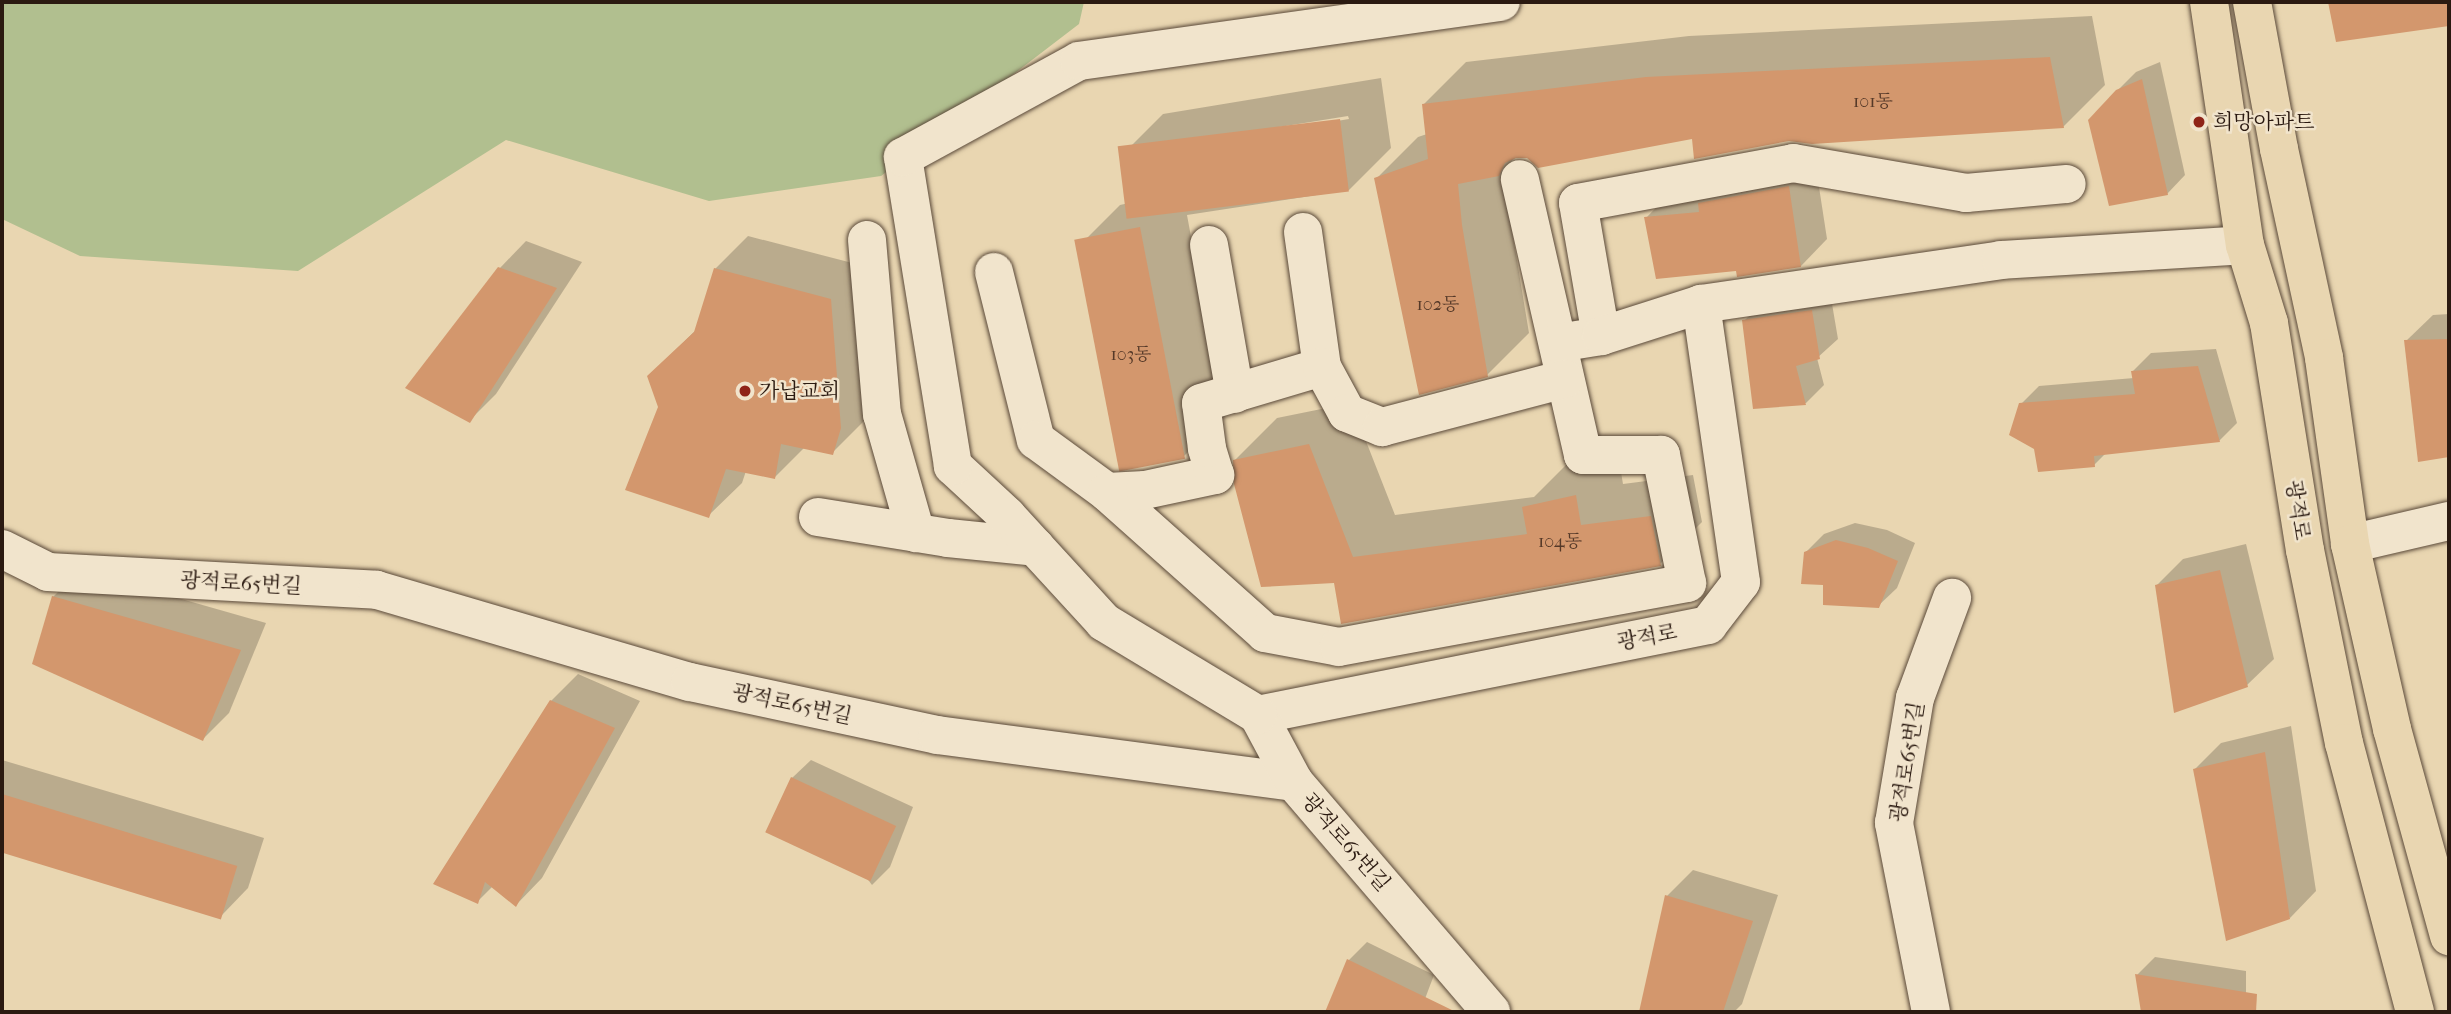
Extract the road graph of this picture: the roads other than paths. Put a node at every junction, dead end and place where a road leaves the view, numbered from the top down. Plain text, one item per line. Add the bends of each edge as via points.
1 (1501, 2) edge
2 (2209, 2) edge
3 (2252, 2) edge
4 (1520, 179) dead end
5 (2067, 184) dead end
6 (1303, 232) dead end
7 (867, 240) dead end
8 (1209, 245) dead end
9 (2245, 245) junction
10 (994, 272) dead end
11 (1700, 304) junction
12 (1601, 336) junction
13 (1562, 361) junction
14 (1322, 367) junction
15 (1236, 394) junction
16 (1107, 492) junction
17 (818, 517) dead end
18 (2449, 521) edge
19 (916, 533) junction
20 (2350, 544) junction
21 (1036, 547) junction
22 (2, 549) edge
23 (1952, 598) dead end
24 (1258, 715) junction
25 (1294, 782) junction
26 (2449, 936) edge
27 (1491, 1012) edge
28 (1931, 1012) edge
29 (2415, 1012) edge

1 - 21 street via 1079,61 903,157 953,466
2 - 9 main road, 광적로
3 - 20 main road via 2278,149 2324,358
4 - 13 street
5 - 12 street via 1966,193 1793,163 1578,203
6 - 14 street
7 - 19 street via 882,414
8 - 15 street
9 - 11 street via 2001,260
9 - 29 main road, 광적로 via 2269,323 2305,551 2344,743
10 - 16 street via 1036,440
11 - 12 street
11 - 24 street, 광적로 via 1741,582 1708,625
12 - 13 street
13 - 14 street via 1382,427 1347,413
13 - 16 street via 1583,455 1661,455 1687,583 1339,647 1265,633
14 - 15 street
15 - 16 street via 1201,403 1215,475 1145,490
17 - 19 street
18 - 20 street
19 - 21 street
20 - 26 main road via 2392,729
21 - 24 street via 1104,622
22 - 25 street, 광적로65번길 via 48,572 377,590 690,682 924,732
23 - 28 street, 광적로65번길 via 1916,698 1894,823
24 - 25 street
25 - 27 street, 광적로65번길

